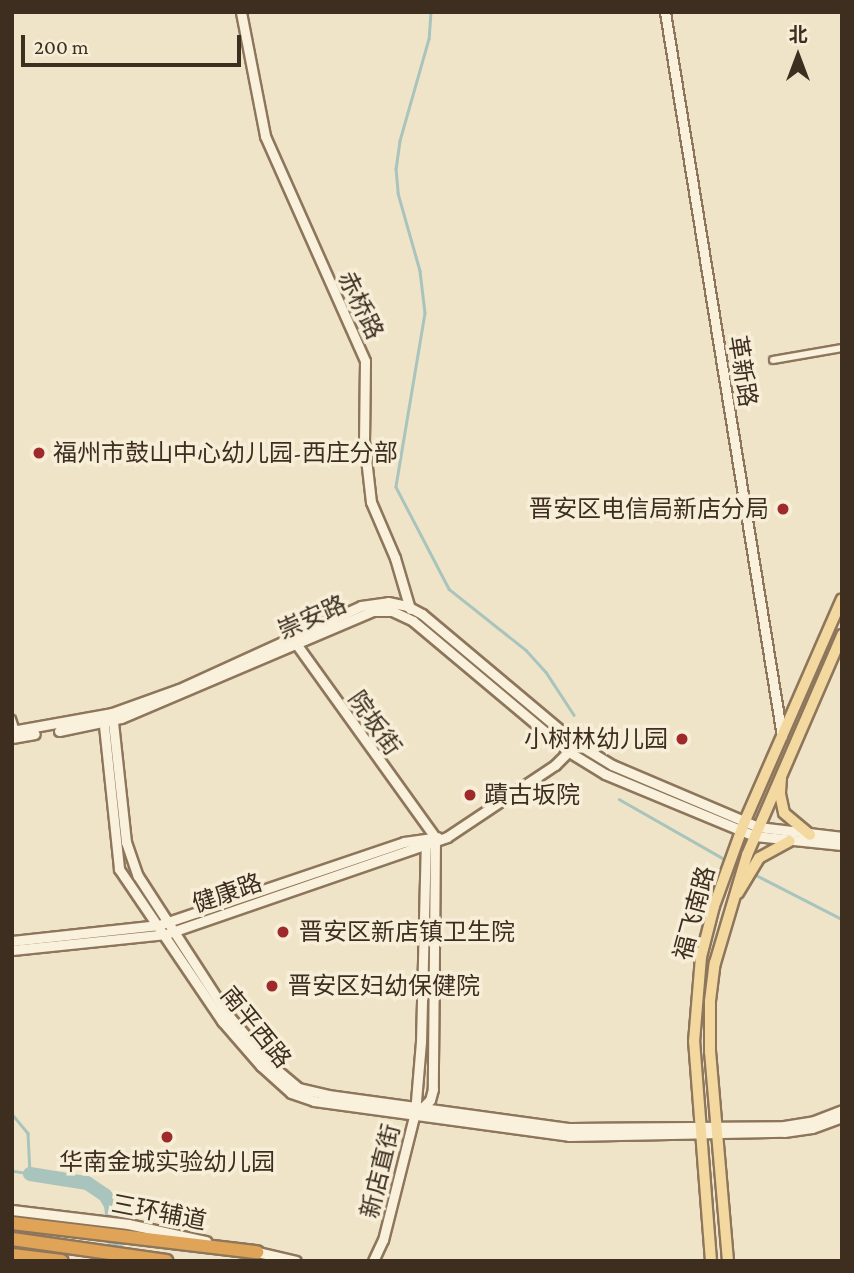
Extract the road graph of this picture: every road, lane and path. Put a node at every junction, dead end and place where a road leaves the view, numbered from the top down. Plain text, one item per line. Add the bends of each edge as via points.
1 (241, 12) edge
2 (665, 12) edge
3 (842, 348) edge
4 (774, 360) dead end
5 (842, 599) edge
6 (410, 607) junction
7 (413, 621) junction
8 (842, 635) edge
9 (297, 645) junction
10 (108, 718) junction
11 (12, 719) edge
12 (14, 733) edge
13 (782, 736) junction
14 (576, 743) junction
15 (569, 752) junction
16 (782, 768) junction
17 (743, 827) junction
18 (756, 831) junction
19 (810, 835) junction
20 (842, 837) edge
21 (430, 840) junction
22 (790, 841) junction
23 (842, 845) edge
24 (738, 886) junction
25 (163, 924) junction
26 (170, 933) junction
27 (12, 941) edge
28 (12, 950) edge
29 (418, 1108) junction
30 (842, 1110) edge
31 (842, 1117) edge
32 (718, 1130) junction
33 (702, 1131) junction
34 (12, 1210) edge
35 (12, 1223) edge
36 (12, 1239) edge
37 (383, 1240) junction
38 (257, 1252) junction
39 (12, 1255) edge
40 (62, 1261) edge
41 (166, 1261) edge
42 (296, 1261) edge
43 (373, 1261) edge
44 (382, 1261) edge
45 (710, 1261) edge
46 (728, 1261) edge

1 - 6 street, 赤桥路 via 262,129 365,361 364,441 371,502
2 - 13 street, 革新路
3 - 4 street
5 - 13 main road, 福飞南路
6 - 7 street, 赤桥路
6 - 10 street, 崇安路 via 388,602 366,605
6 - 14 street
7 - 9 street, 崇安路 via 392,611 373,611
7 - 15 street, 崇安路
8 - 16 main road, 福飞南路
9 - 10 street, 崇安路 via 166,702
9 - 21 street, 院坂街
10 - 12 street, 崇安路
10 - 25 street, 南平西路 via 127,849
10 - 25 street, 南平西路 via 118,863 124,878
11 - 12 street
13 - 17 main road, 福飞南路
14 - 15 street, 健康路
14 - 17 street
15 - 17 street, 崇安路 via 621,782
15 - 21 street, 健康路 via 447,837
16 - 18 main road, 福飞南路
16 - 19 main road via 784,813
17 - 18 street
17 - 33 main road, 福飞南路 via 707,931 695,998
18 - 19 street
18 - 22 street
18 - 24 main road, 福飞南路
19 - 20 street
21 - 25 street, 健康路 via 404,842
21 - 26 street, 健康路
21 - 29 street, 新店直街
21 - 29 street, 新店直街 via 433,1088
22 - 23 street
22 - 24 main road via 759,858
24 - 32 main road, 福飞南路 via 728,910 710,1001 710,1065
25 - 26 street, 南平西路
25 - 27 street, 健康路
26 - 28 street, 健康路
26 - 29 street, 南平西路 via 222,1021 286,1090 314,1101
29 - 33 street, 南平西路 via 562,1128
29 - 37 street, 新店直街
30 - 32 street via 794,1125
31 - 32 street via 793,1131
32 - 33 street, 南平西路
32 - 46 main road, 福飞南路
33 - 45 main road, 福飞南路
34 - 38 street, 三环辅道 via 128,1224
35 - 38 highway
36 - 41 highway
37 - 43 street
37 - 44 street
38 - 42 street, 三环辅道
39 - 40 highway

